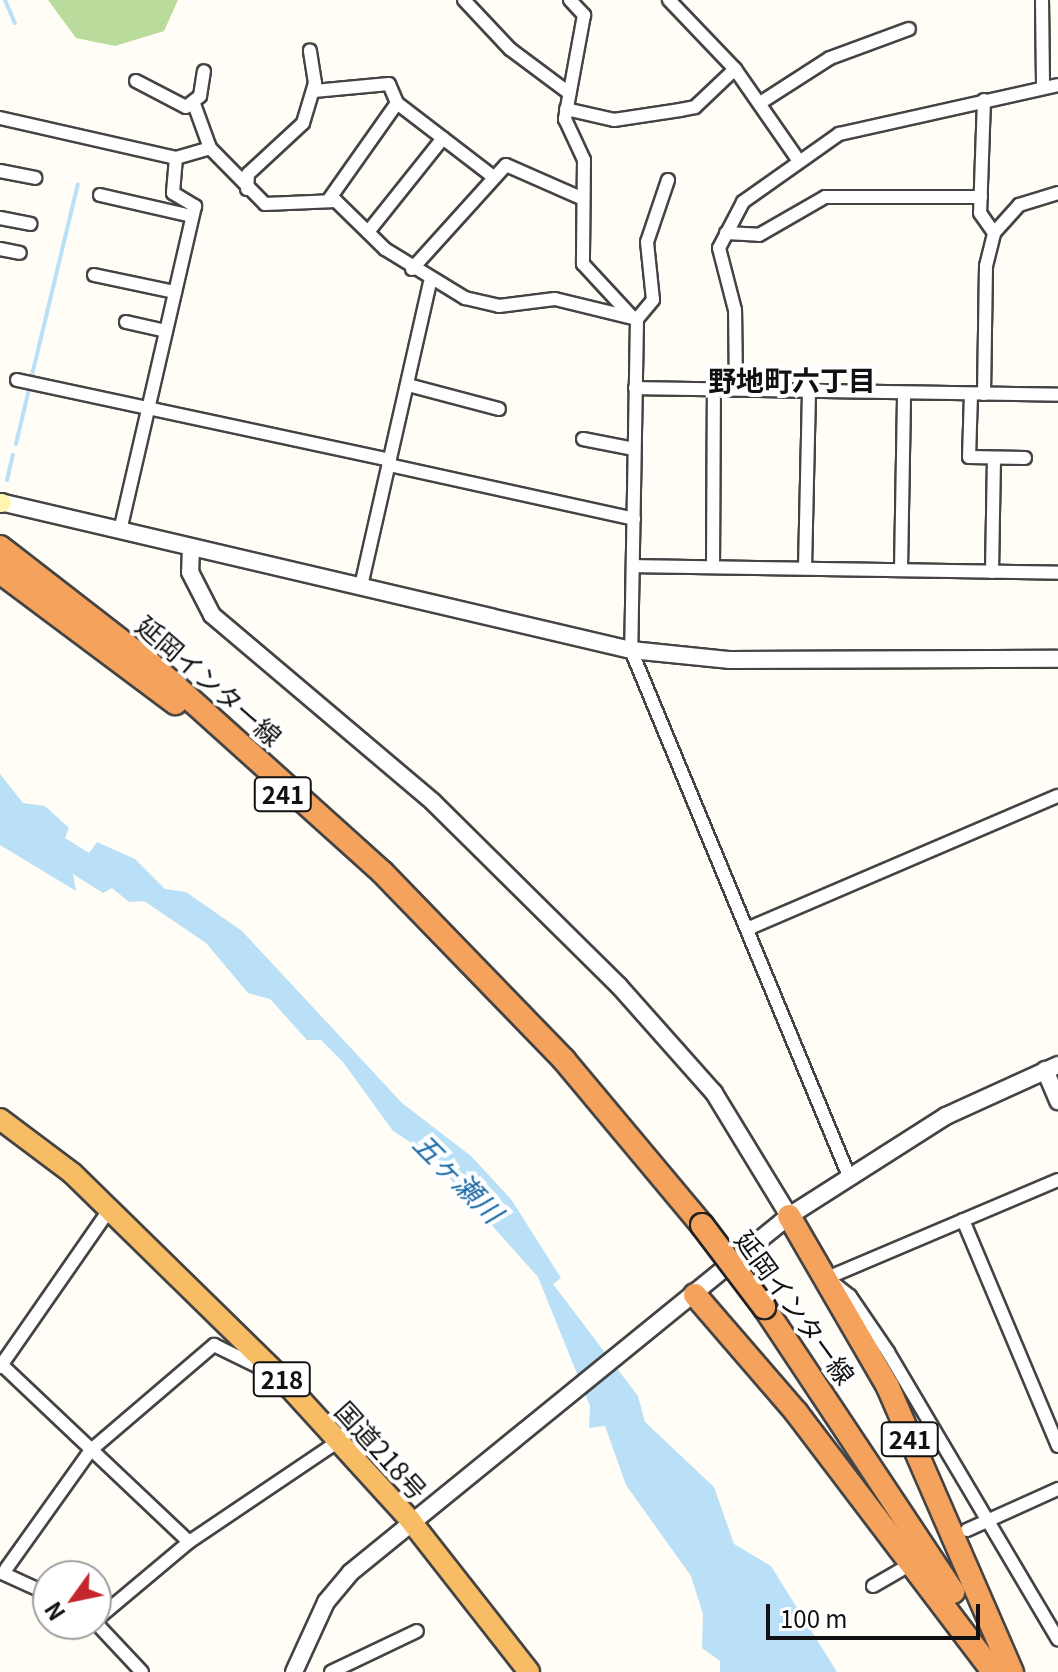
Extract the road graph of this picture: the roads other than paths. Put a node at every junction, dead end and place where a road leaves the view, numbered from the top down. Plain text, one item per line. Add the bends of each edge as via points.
1 (464, 0) edge
2 (570, 0) edge
3 (669, 0) edge
4 (1042, 0) edge
5 (909, 29) dead end
6 (310, 50) dead end
7 (735, 69) junction
8 (204, 71) dead end
9 (136, 81) dead end
10 (1058, 85) edge
11 (1043, 86) junction
12 (314, 91) junction
13 (569, 93) junction
14 (984, 100) junction
15 (397, 103) junction
16 (760, 103) junction
17 (194, 104) junction
18 (566, 109) junction
19 (0, 118) edge
20 (443, 138) junction
21 (210, 148) junction
22 (176, 158) junction
23 (799, 161) junction
24 (0, 171) edge
25 (492, 176) junction
26 (35, 178) dead end
27 (668, 180) dead end
28 (247, 189) junction
29 (1058, 193) edge
30 (100, 195) dead end
31 (981, 197) junction
32 (330, 198) junction
33 (581, 198) junction
34 (192, 216) junction
35 (0, 218) edge
36 (30, 224) dead end
37 (368, 232) junction
38 (726, 233) junction
39 (994, 233) junction
40 (0, 249) edge
41 (20, 253) dead end
42 (412, 269) junction
43 (94, 275) dead end
44 (430, 283) junction
45 (175, 292) junction
46 (637, 319) junction
47 (126, 322) dead end
48 (166, 331) junction
49 (17, 380) dead end
50 (408, 385) junction
51 (635, 388) junction
52 (714, 388) junction
53 (736, 388) junction
54 (809, 390) junction
55 (904, 393) junction
56 (978, 394) junction
57 (1058, 395) edge
58 (148, 407) junction
59 (499, 409) dead end
60 (583, 439) dead end
61 (634, 449) junction
62 (994, 458) junction
63 (1025, 458) dead end
64 (390, 462) junction
65 (1, 503) edge
66 (634, 519) junction
67 (120, 531) junction
68 (0, 547) edge
69 (191, 547) junction
70 (633, 566) junction
71 (713, 567) junction
72 (805, 568) junction
73 (901, 570) junction
74 (0, 572) edge
75 (992, 572) junction
76 (1058, 573) edge
77 (361, 586) junction
78 (631, 650) junction
79 (1058, 659) edge
80 (1058, 796) edge
81 (747, 929) junction
82 (509, 1003) junction
83 (1052, 1068) edge
84 (1058, 1101) edge
85 (0, 1119) edge
86 (848, 1174) junction
87 (1058, 1180) edge
88 (110, 1209) junction
89 (789, 1216) junction
90 (963, 1220) junction
91 (827, 1278) junction
92 (695, 1295) junction
93 (1, 1366) edge
94 (281, 1378) junction
95 (340, 1440) junction
96 (1058, 1446) edge
97 (91, 1450) junction
98 (1058, 1489) edge
99 (989, 1519) junction
100 (410, 1520) junction
101 (967, 1530) dead end
102 (189, 1542) junction
103 (901, 1570) dead end
104 (3, 1572) edge
105 (32, 1586) edge
106 (873, 1586) dead end
107 (112, 1607) edge
108 (417, 1631) dead end
109 (112, 1639) edge
110 (1058, 1639) edge
111 (142, 1672) edge
112 (294, 1672) edge
113 (331, 1672) edge
114 (529, 1672) edge
115 (993, 1672) edge
116 (1001, 1672) edge
117 (1012, 1672) edge

1 - 13 street via 510,49
2 - 13 street via 584,15
3 - 7 street
4 - 11 street
5 - 16 street via 830,58
6 - 12 street
7 - 16 street
7 - 18 street via 695,107 614,120
8 - 17 street
9 - 17 street via 175,104
10 - 11 street
11 - 14 street
12 - 15 street via 389,84
12 - 28 street via 294,139 248,174
13 - 18 street
14 - 23 street via 839,134
14 - 31 street
15 - 20 street
15 - 32 street
16 - 23 street
17 - 21 street
18 - 33 street via 584,160
19 - 22 street
20 - 25 street
20 - 37 street
21 - 22 street
21 - 28 street
22 - 34 street via 173,193 195,206
23 - 38 street via 743,202
24 - 26 street
25 - 33 street via 511,164
25 - 42 street
27 - 46 street via 647,242 653,300
28 - 32 street via 276,206
29 - 39 street via 1019,205
30 - 34 street
31 - 38 street via 825,197 759,235
31 - 39 street
32 - 37 street
33 - 46 street via 583,264
34 - 45 street
35 - 36 street
37 - 42 street
38 - 53 street via 719,248 735,310
39 - 56 street via 986,266
40 - 41 street
42 - 44 street
43 - 45 street
44 - 46 street via 499,306 555,299
44 - 50 street
45 - 48 street
46 - 51 street
47 - 48 street
48 - 58 street
49 - 58 street
50 - 59 street
50 - 64 street
51 - 52 street
51 - 61 street
52 - 53 street
52 - 71 street
53 - 54 street
54 - 55 street
54 - 72 street
55 - 56 street
55 - 73 street
56 - 57 street
56 - 62 street via 969,457
58 - 64 street
58 - 67 street
60 - 61 street
61 - 66 street
62 - 63 street
62 - 75 street
64 - 66 street
64 - 77 street
65 - 67 street
66 - 70 street
67 - 69 street
68 - 82 highway, 延岡インター線 / 241 via 299,794
69 - 77 street
69 - 89 street via 190,572 212,615 433,802 619,986 714,1093
70 - 71 street
70 - 78 street
71 - 72 street
72 - 73 street
73 - 75 street
74 - 82 highway, 延岡インター線 / 241 via 213,734
75 - 76 street
77 - 78 street
78 - 79 street via 730,660
78 - 81 street
80 - 81 street
81 - 86 street
82 - 116 highway, 延岡インター線 / 241, bridge via 702,1225 764,1307 901,1508
83 - 84 street
83 - 86 street via 946,1116
85 - 88 highway, 国道218号 / 218
86 - 89 street
87 - 90 street
88 - 93 street
88 - 94 highway, 国道218号 / 218
89 - 91 highway, 241
89 - 92 street
90 - 91 street
90 - 96 street
91 - 99 street via 850,1296
91 - 117 highway, 241 via 888,1387
92 - 100 street
92 - 115 highway, 241 via 796,1412
93 - 97 street
94 - 95 highway, 国道218号 / 218
94 - 97 street via 214,1345
95 - 100 highway, 国道218号 / 218
95 - 102 street
97 - 102 street
97 - 104 street
98 - 99 street
99 - 101 street
99 - 110 street
100 - 112 street via 326,1602
100 - 114 highway, 国道218号 / 218
102 - 107 street
103 - 106 street
104 - 105 street
108 - 113 street
109 - 111 street

